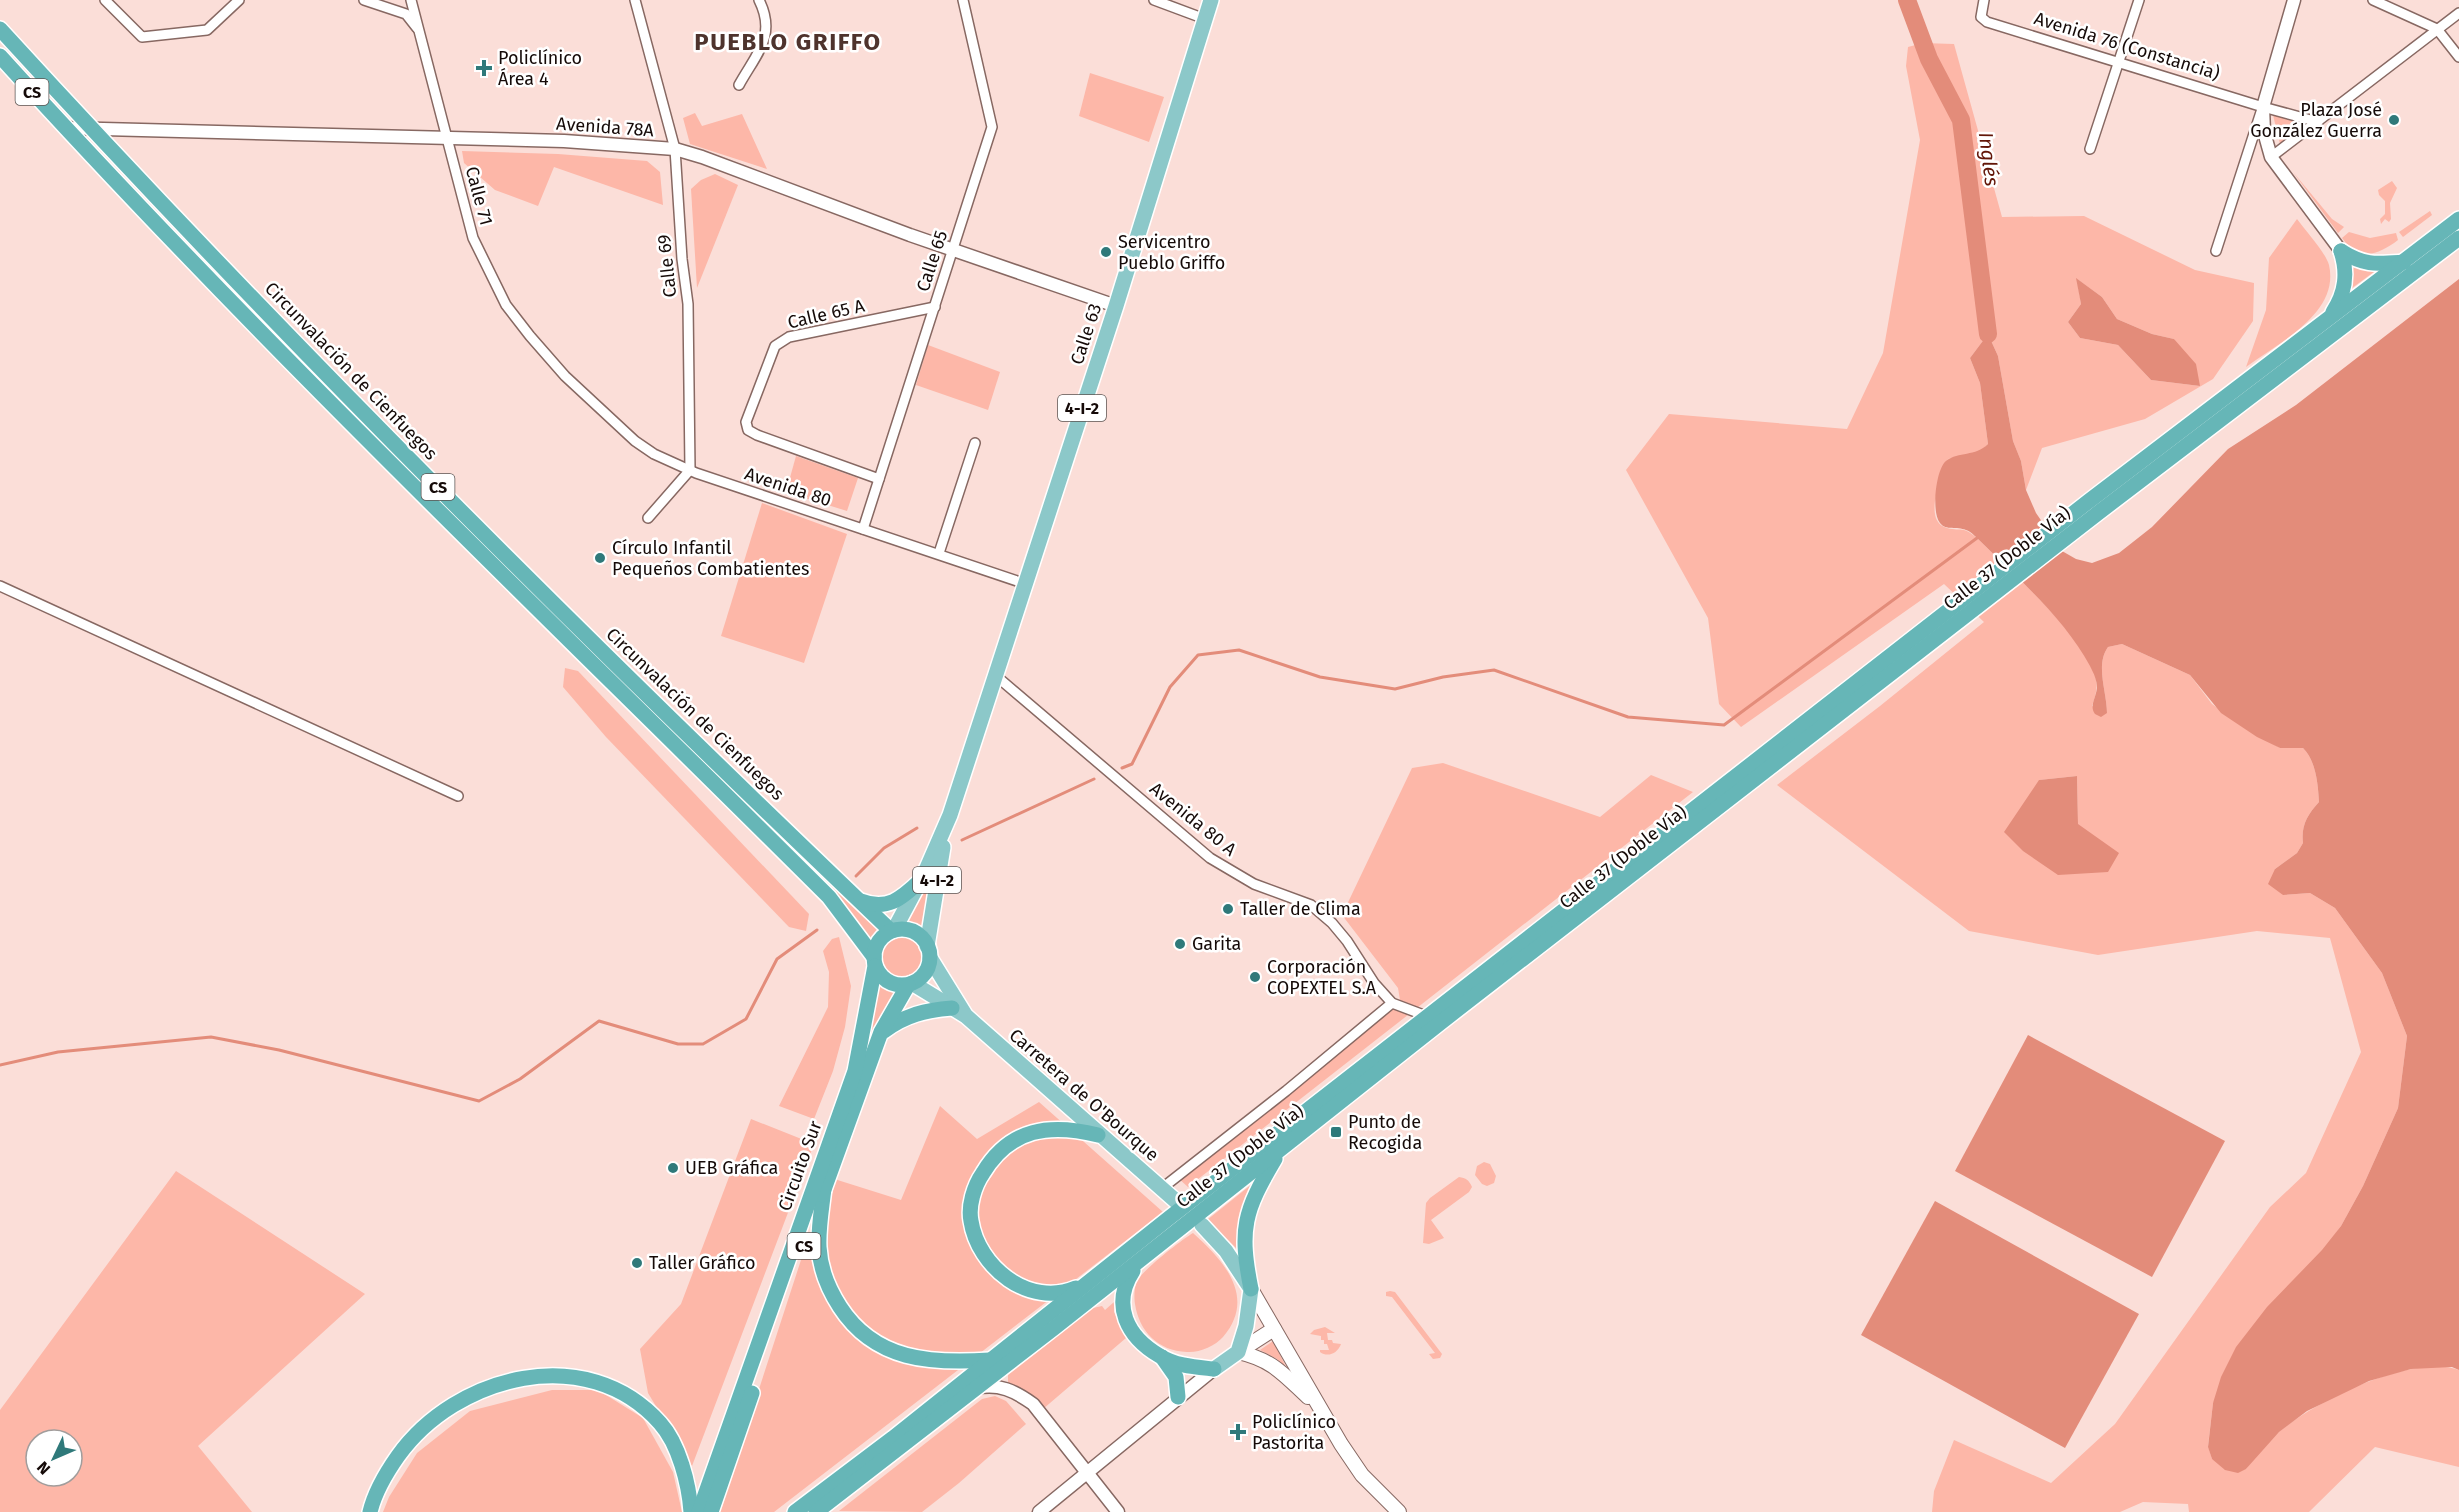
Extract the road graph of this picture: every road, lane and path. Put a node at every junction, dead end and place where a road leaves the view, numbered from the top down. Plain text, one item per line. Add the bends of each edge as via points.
1 (239, 0) edge
2 (364, 0) edge
3 (411, 0) edge
4 (635, 0) edge
5 (759, 0) edge
6 (963, 0) edge
7 (1154, 0) edge
8 (1211, 0) edge
9 (1984, 0) edge
10 (2139, 0) edge
11 (2294, 0) edge
12 (109, 1) edge
13 (2378, 1) edge
14 (2459, 13) edge
15 (1205, 19) junction
16 (0, 29) edge
17 (2437, 29) junction
18 (420, 33) junction
19 (0, 56) edge
20 (2459, 57) edge
21 (2120, 63) junction
22 (739, 85) dead end
23 (2262, 107) junction
24 (2318, 122) junction
25 (65, 128) junction
26 (90, 128) junction
27 (446, 139) junction
28 (675, 149) junction
29 (2090, 150) dead end
30 (2271, 157) junction
31 (2459, 219) edge
32 (2459, 238) edge
33 (952, 250) junction
34 (2216, 251) dead end
35 (2341, 251) junction
36 (2404, 262) junction
37 (1116, 306) junction
38 (934, 307) junction
39 (2326, 322) junction
40 (565, 376) joint
41 (975, 443) dead end
42 (690, 470) junction
43 (879, 479) junction
44 (2093, 507) junction
45 (648, 518) dead end
46 (863, 529) junction
47 (939, 553) junction
48 (1026, 584) junction
49 (0, 586) edge
50 (1959, 612) junction
51 (995, 675) junction
52 (458, 796) dead end
53 (950, 815) junction
54 (920, 881) junction
55 (858, 900) junction
56 (854, 928) junction
57 (892, 931) junction
58 (929, 952) junction
59 (875, 961) junction
60 (910, 984) junction
61 (1392, 1003) junction
62 (952, 1008) junction
63 (966, 1016) junction
64 (1429, 1017) junction
65 (865, 1026) junction
66 (881, 1032) junction
67 (1098, 1135) junction
68 (1281, 1150) junction
69 (824, 1188) junction
70 (1161, 1189) junction
71 (1177, 1202) dead end
72 (1202, 1225) dead end
73 (1138, 1262) junction
74 (1087, 1284) junction
75 (1251, 1289) junction
76 (1274, 1329) junction
77 (1238, 1352) junction
78 (1161, 1357) junction
79 (990, 1360) junction
80 (1214, 1369) junction
81 (975, 1389) junction
82 (1178, 1397) junction
83 (1319, 1407) junction
84 (1087, 1473) junction
85 (370, 1512) edge
86 (691, 1512) edge
87 (699, 1512) edge
88 (711, 1512) edge
89 (795, 1512) edge
90 (816, 1512) edge
91 (1038, 1512) edge
92 (1118, 1512) edge
93 (1399, 1512) edge

1 - 12 street via 207,30 142,37
2 - 18 street via 406,14
3 - 18 street, Calle 71
4 - 28 street, Calle 69
5 - 22 street via 768,29
6 - 33 street, Calle 65 via 993,127
7 - 15 street
8 - 15 main road, Calle 63 / 4-I-2
9 - 21 street, Avenida 76 (Constancia) via 1981,17 1987,22
10 - 21 street
11 - 23 street
13 - 17 street
14 - 17 street
15 - 37 main road, Calle 63 / 4-I-2
16 - 26 highway, Circunvalación de Cienfuegos / CS
17 - 20 street
17 - 24 street
18 - 27 street, Calle 71
19 - 25 highway, Circunvalación de Cienfuegos / CS
21 - 23 street, Avenida 76 (Constancia)
21 - 29 street
23 - 24 street, Avenida 76 (Constancia)
23 - 30 street
23 - 34 street
24 - 30 street
25 - 26 street, Avenida 78A
25 - 56 highway, Circunvalación de Cienfuegos / CS via 372,445 829,897
26 - 27 street, Avenida 78A
26 - 55 highway, Circunvalación de Cienfuegos / CS via 478,528
27 - 28 street, Avenida 78A via 564,141
27 - 40 street, Calle 71 via 473,238 489,273 506,305
28 - 33 street, Avenida 78A
28 - 42 street, Calle 69 via 688,304
30 - 35 street
31 - 36 highway, Calle 37 (Doble Vía)
32 - 44 highway, Calle 37 (Doble Vía)
33 - 37 street, Avenida 78A
33 - 38 street, Calle 65
35 - 36 highway via 2358,261
35 - 39 highway via 2346,267 2344,286 2341,299
36 - 39 highway, Calle 37 (Doble Vía)
37 - 48 main road, Calle 63 / 4-I-2
38 - 43 street, Calle 65
38 - 43 street, Calle 65 A via 789,337 775,346 746,422 748,430 757,435
39 - 44 highway, Calle 37 (Doble Vía)
40 - 42 street, Avenida 80 via 635,441
41 - 47 street
42 - 45 street
42 - 46 street, Avenida 80
43 - 46 street, Calle 65
44 - 50 highway, Calle 37 (Doble Vía)
46 - 47 street, Avenida 80
47 - 48 street, Avenida 80
48 - 51 main road, Calle 63 / 4-I-2
49 - 52 street
50 - 64 highway, Calle 37 (Doble Vía)
50 - 68 highway, Calle 37 (Doble Vía)
51 - 53 main road, Calle 63 / 4-I-2
51 - 61 street, Avenida 80 A via 1210,858 1254,885 1311,905 1347,941
53 - 54 main road, Calle 63 / 4-I-2
53 - 58 main road, Calle 63 / 4-I-2 via 938,872
54 - 55 highway via 895,903 883,906
54 - 57 main road, Calle 63 / 4-I-2
55 - 57 highway, Circunvalación de Cienfuegos / CS
56 - 59 highway, Circunvalación de Cienfuegos / CS
56 - 65 highway via 866,973
57 - 58 highway, Circunvalación de Cienfuegos / CS via 902,929 917,934
57 - 59 highway, CS via 879,942
58 - 60 highway, CS via 925,973
58 - 63 main road, Carretera de O'Bourque
59 - 60 highway, Circunvalación de Cienfuegos / CS via 885,979
59 - 65 highway, Circuito Sur / CS
60 - 62 main road, Carretera de O'Bourque
60 - 66 highway, Circuito Sur / CS
61 - 64 street, Avenida 80 A
61 - 70 street
62 - 63 main road, Carretera de O'Bourque
62 - 66 highway via 920,1012
63 - 67 main road, Carretera de O'Bourque
64 - 74 highway, Calle 37 (Doble Vía)
65 - 87 highway, Circuito Sur / CS via 855,1071
66 - 69 highway, Circuito Sur / CS
67 - 70 main road, Carretera de O'Bourque
67 - 74 highway via 1048,1130 1028,1133 1002,1148 978,1180 970,1219 986,1258 1021,1287 1058,1293
68 - 73 highway, Calle 37 (Doble Vía)
68 - 75 highway via 1252,1198 1247,1215 1244,1253
69 - 79 highway via 819,1248 830,1291 857,1330 877,1345 903,1355 958,1362
69 - 88 highway, Circuito Sur / CS
70 - 71 main road, Carretera de O'Bourque
72 - 75 main road via 1226,1251
73 - 78 highway via 1124,1284 1123,1315 1138,1338
73 - 81 highway, Calle 37 (Doble Vía)
74 - 79 highway, Calle 37 (Doble Vía)
75 - 76 main road
75 - 77 main road
76 - 77 main road
76 - 83 main road
77 - 80 main road
77 - 83 main road via 1275,1366
78 - 80 highway via 1187,1366
78 - 82 highway via 1176,1377
79 - 89 highway
80 - 82 street
81 - 84 street via 1001,1386 1017,1392 1033,1404
81 - 90 highway, Calle 37 (Doble Vía)
82 - 84 street
83 - 93 main road via 1362,1475
84 - 91 street
84 - 92 street
85 - 86 highway via 386,1473 422,1426 453,1404 484,1389 549,1375 588,1379 617,1391 661,1424 682,1463

